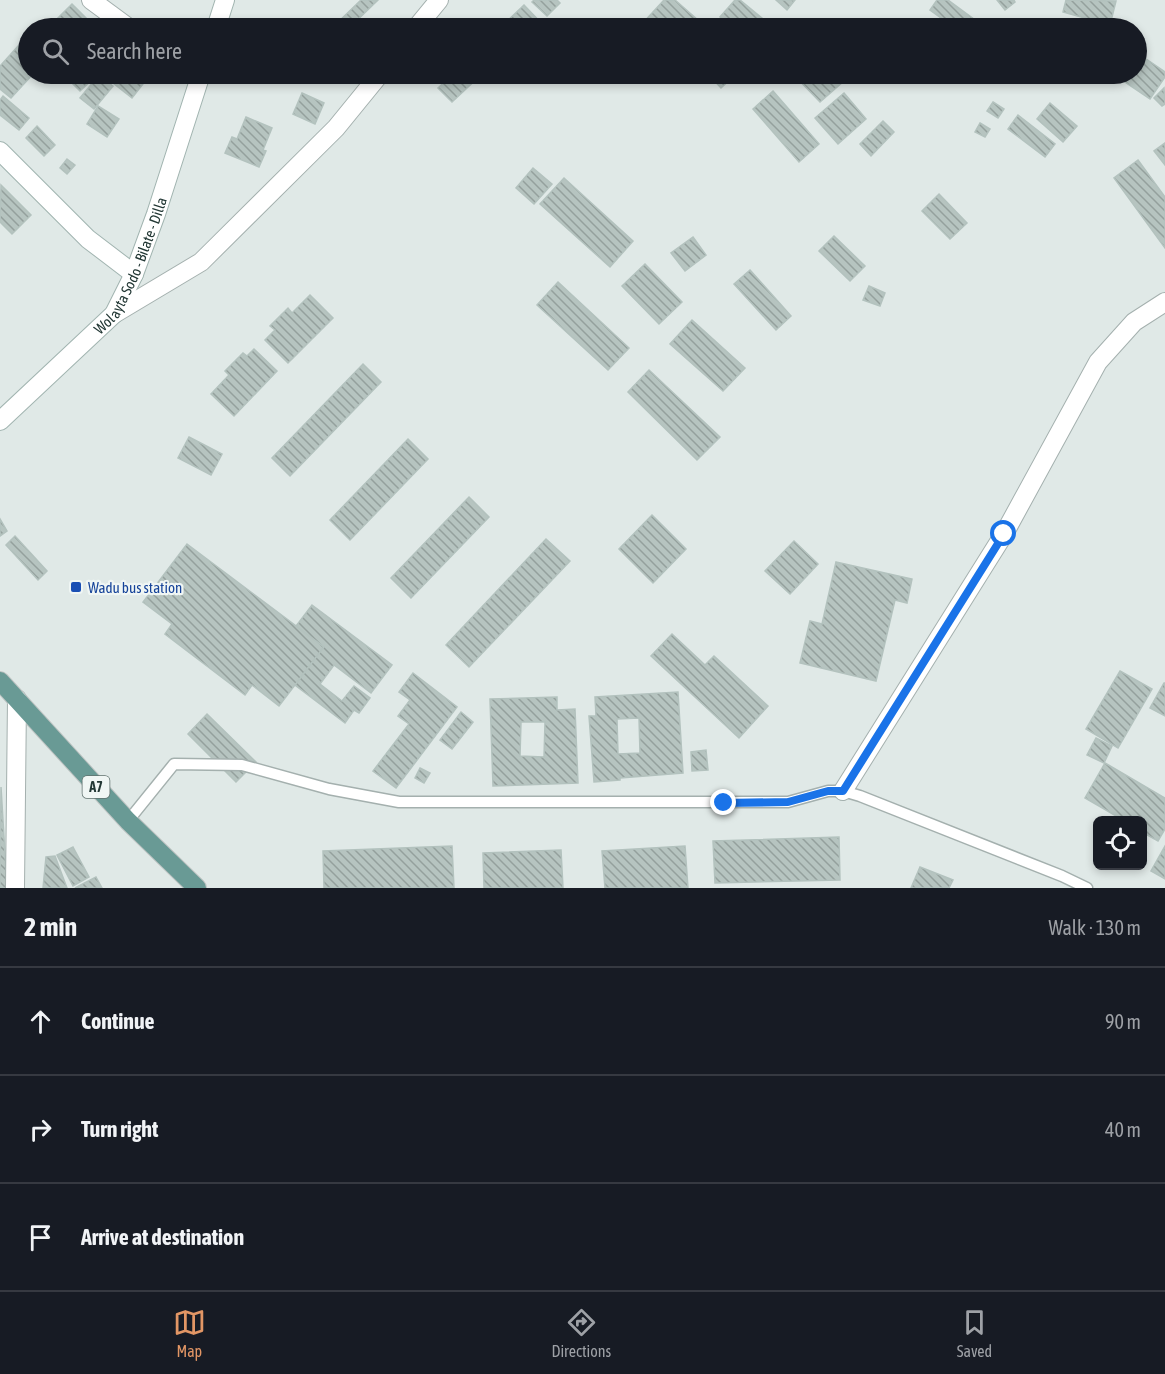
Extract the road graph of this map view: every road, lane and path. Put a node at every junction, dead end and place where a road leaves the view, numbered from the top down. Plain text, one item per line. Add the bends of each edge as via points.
1 (91, 0) edge
2 (225, 0) edge
3 (439, 0) edge
4 (115, 18) edge
5 (219, 18) edge
6 (424, 18) edge
7 (194, 84) edge
8 (372, 84) edge
9 (0, 151) edge
10 (134, 274) junction
11 (1165, 302) edge
12 (114, 314) junction
13 (0, 421) edge
14 (0, 681) edge
15 (17, 699) junction
16 (843, 791) junction
17 (128, 821) junction
18 (15, 888) edge
19 (197, 888) edge
20 (1086, 888) edge

1 - 4 street
2 - 5 street
3 - 6 street
7 - 10 street, Wolayta Sodo - Bilate - Dilla via 156,214
8 - 12 street via 336,128 201,262
9 - 10 street via 88,239
10 - 12 street, Wolayta Sodo - Bilate - Dilla
11 - 16 street via 1134,322 1098,362 1004,534
12 - 13 street, Wolayta Sodo - Bilate - Dilla
14 - 15 main road, A7
15 - 17 main road, A7
15 - 18 street
16 - 17 lane via 788,802 399,802 329,789 242,765 174,764
16 - 20 lane
17 - 19 main road, A7

